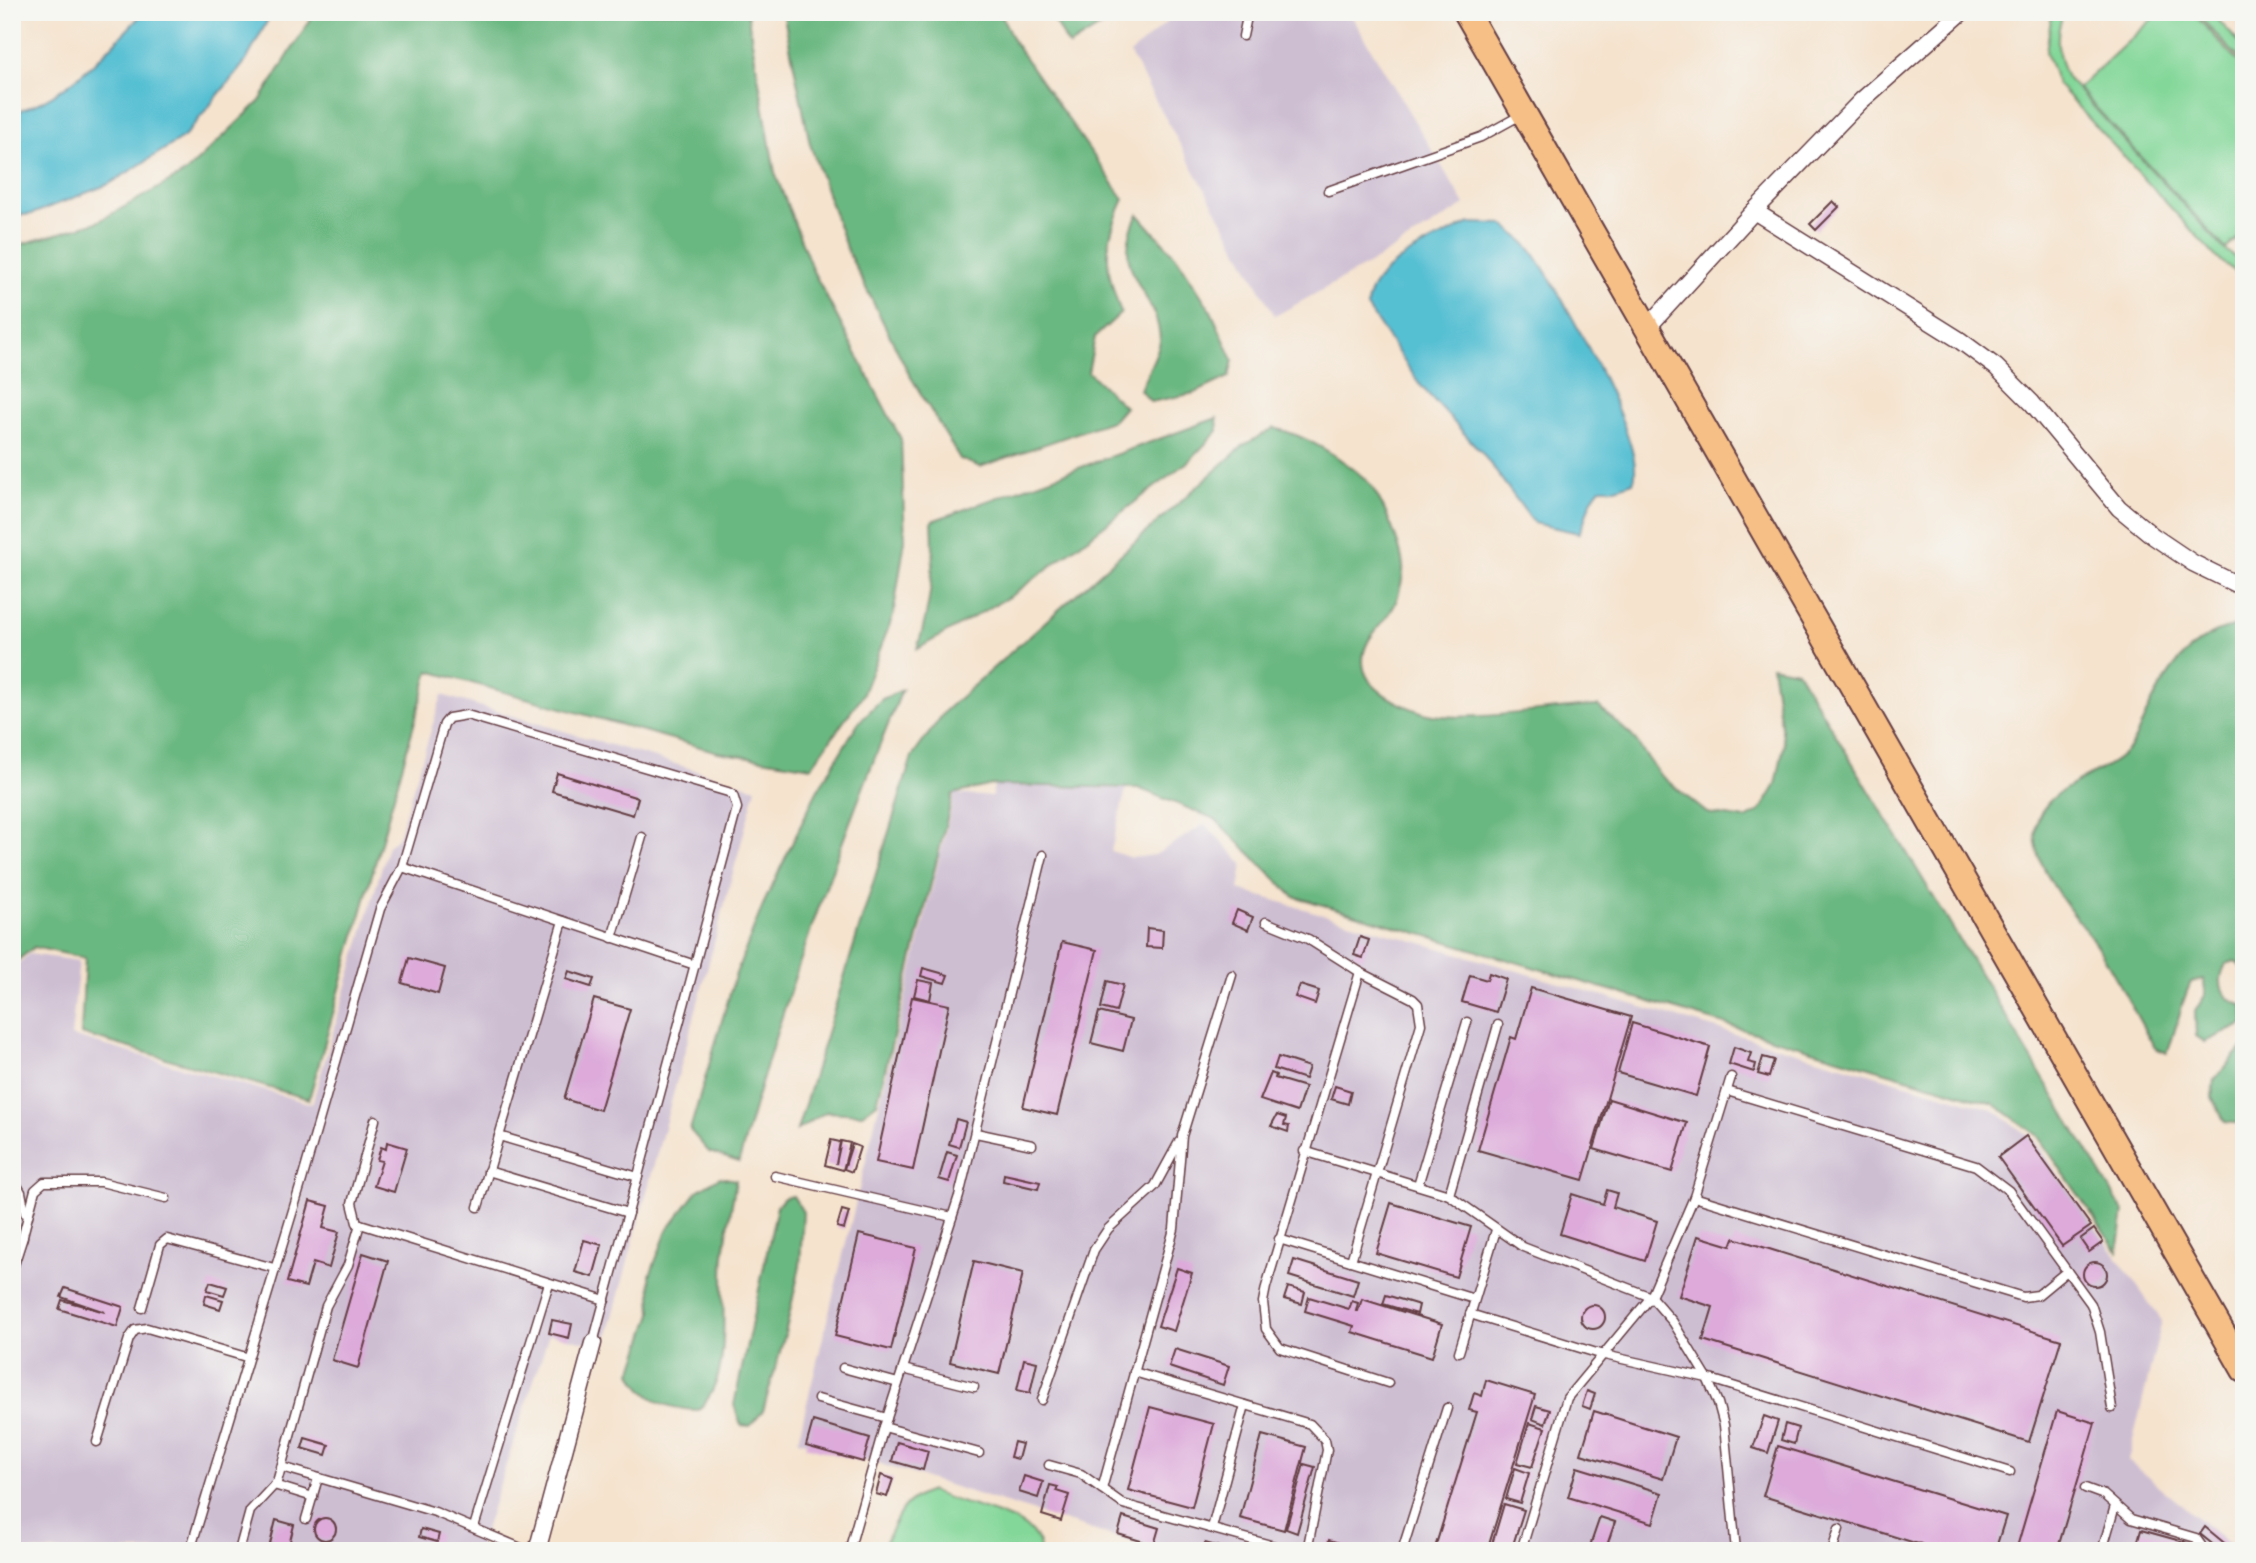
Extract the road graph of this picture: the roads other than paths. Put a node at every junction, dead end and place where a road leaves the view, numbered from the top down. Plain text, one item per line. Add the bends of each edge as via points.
1 (1248, 12) edge
2 (1466, 12) edge
3 (1962, 12) edge
4 (1243, 36) dead end
5 (1524, 114) junction
6 (1328, 191) dead end
7 (1754, 211) junction
8 (1647, 328) junction
9 (2244, 588) edge
10 (642, 837) dead end
11 (1043, 855) dead end
12 (402, 867) junction
13 (563, 922) junction
14 (1266, 922) dead end
15 (612, 938) junction
16 (695, 965) junction
17 (1360, 972) junction
18 (1232, 975) dead end
19 (1467, 1022) dead end
20 (1498, 1025) dead end
21 (1731, 1077) dead end
22 (1727, 1091) junction
23 (375, 1120) dead end
24 (976, 1133) junction
25 (499, 1136) junction
26 (1182, 1136) junction
27 (1032, 1145) dead end
28 (1304, 1151) junction
29 (488, 1171) junction
30 (1377, 1173) junction
31 (775, 1176) dead end
32 (12, 1177) edge
33 (638, 1177) junction
34 (1418, 1185) junction
35 (1449, 1195) junction
36 (1694, 1197) junction
37 (166, 1198) dead end
38 (478, 1207) dead end
39 (628, 1213) junction
40 (952, 1217) junction
41 (360, 1224) junction
42 (1496, 1230) junction
43 (22, 1239) junction
44 (1279, 1240) junction
45 (1351, 1261) junction
46 (274, 1268) junction
47 (12, 1271) edge
48 (2067, 1271) junction
49 (549, 1283) junction
50 (1651, 1297) junction
51 (1474, 1299) junction
52 (605, 1300) junction
53 (142, 1308) dead end
54 (1470, 1314) junction
55 (593, 1343) joint
56 (1459, 1352) dead end
57 (1600, 1354) junction
58 (246, 1357) junction
59 (843, 1368) dead end
60 (903, 1369) junction
61 (2244, 1370) edge
62 (1134, 1372) junction
63 (1707, 1378) junction
64 (898, 1383) junction
65 (1388, 1383) dead end
66 (974, 1387) dead end
67 (818, 1399) dead end
68 (1042, 1400) dead end
69 (1245, 1405) junction
70 (1447, 1408) dead end
71 (2112, 1408) dead end
72 (885, 1422) junction
73 (97, 1442) dead end
74 (979, 1453) dead end
75 (1049, 1465) dead end
76 (282, 1467) junction
77 (2010, 1472) dead end
78 (318, 1478) junction
79 (274, 1485) junction
80 (2085, 1488) dead end
81 (1102, 1489) junction
82 (313, 1497) junction
83 (2115, 1506) junction
84 (306, 1520) dead end
85 (474, 1527) junction
86 (1212, 1528) junction
87 (1839, 1529) dead end
88 (190, 1551) edge
89 (239, 1551) edge
90 (528, 1551) edge
91 (537, 1551) edge
92 (849, 1551) edge
93 (1292, 1551) edge
94 (1307, 1551) edge
95 (1402, 1551) edge
96 (1521, 1551) edge
97 (1736, 1551) edge
98 (1832, 1551) edge
99 (2102, 1551) edge
100 (2200, 1551) edge

1 - 4 lane
2 - 5 main road
3 - 7 street via 1861,101
5 - 6 lane via 1481,137
5 - 8 main road
7 - 8 street
7 - 9 street via 1996,367 2119,508 2193,563
8 - 61 main road
10 - 15 lane
11 - 24 lane
12 - 13 lane
12 - 16 lane via 444,724 457,716 467,715 728,792 737,808
12 - 46 lane via 380,909
13 - 15 lane
13 - 25 lane
14 - 17 lane via 1308,939
15 - 16 lane
16 - 33 lane
17 - 28 lane
17 - 30 lane via 1413,999 1421,1012
18 - 26 lane
19 - 34 lane
20 - 35 lane
21 - 22 lane
22 - 36 lane
22 - 48 lane via 1976,1166 2009,1191
23 - 41 lane via 352,1203 353,1217
24 - 27 lane
24 - 40 lane
25 - 29 lane
25 - 33 lane
26 - 62 lane via 1174,1229
26 - 68 lane via 1155,1186 1108,1229 1094,1250
28 - 30 lane
28 - 44 lane
29 - 38 lane
29 - 39 lane
30 - 34 lane
30 - 45 lane
31 - 40 lane
32 - 43 lane via 25,1207
33 - 39 lane
34 - 35 lane
35 - 42 lane
36 - 48 lane via 2023,1297 2038,1295
36 - 50 lane
37 - 43 lane via 101,1182 44,1182 35,1190
39 - 52 lane
40 - 60 lane
41 - 49 lane
41 - 76 lane via 348,1265 326,1306
42 - 50 lane via 1543,1257
42 - 51 lane
43 - 47 lane
44 - 45 lane
44 - 65 lane via 1264,1302 1272,1340 1291,1354
45 - 51 lane
46 - 53 lane via 167,1239 160,1245
46 - 58 lane
48 - 71 lane via 2097,1317
49 - 52 lane
49 - 85 lane
50 - 57 lane
50 - 63 lane via 1669,1316
51 - 54 lane
52 - 55 lane
54 - 56 lane
54 - 57 lane
55 - 91 street
57 - 63 lane
57 - 96 lane via 1567,1398
58 - 73 lane via 147,1328 135,1330
58 - 88 lane
59 - 64 lane
60 - 64 lane
60 - 66 lane
62 - 69 lane
62 - 81 lane
63 - 77 lane
63 - 97 lane via 1724,1425
64 - 72 lane
67 - 72 lane
69 - 86 lane
69 - 94 lane via 1310,1424 1325,1440 1327,1450
70 - 95 lane
72 - 74 lane
72 - 92 lane
75 - 81 lane via 1081,1475
76 - 78 lane
76 - 79 lane
78 - 82 lane
78 - 85 lane
79 - 82 lane
79 - 89 lane via 250,1511
80 - 83 lane via 2104,1495
81 - 86 lane via 1123,1504
82 - 84 lane
83 - 99 lane
83 - 100 lane via 2131,1519 2196,1538
85 - 90 lane
86 - 93 lane
87 - 98 lane

